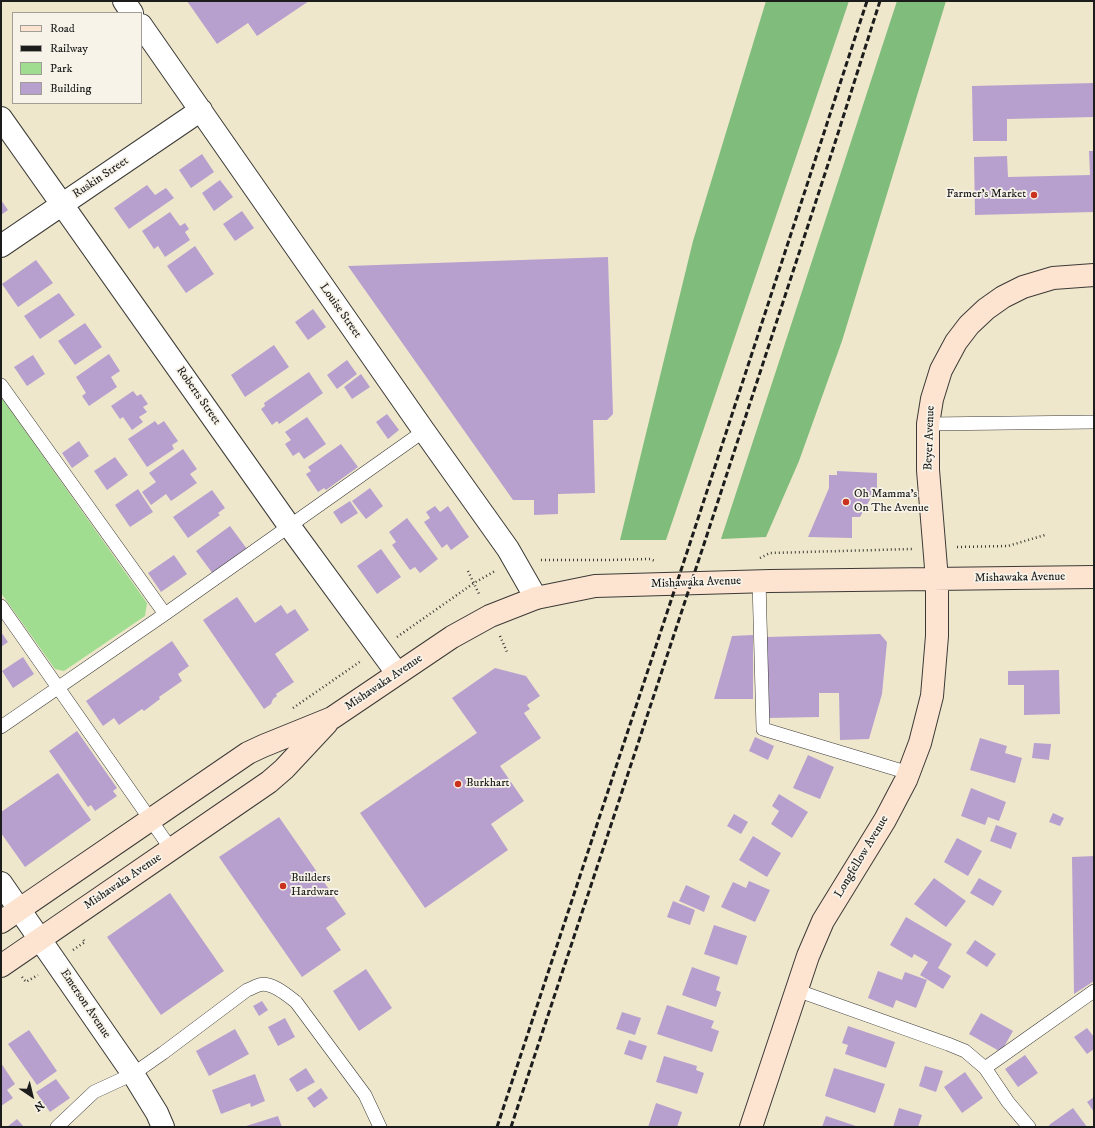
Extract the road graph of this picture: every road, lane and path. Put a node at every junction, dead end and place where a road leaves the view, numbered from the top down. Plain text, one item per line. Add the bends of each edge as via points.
1 (124, 1) edge
2 (131, 12) edge
3 (142, 26) edge
4 (200, 110) junction
5 (1, 118) edge
6 (62, 205) junction
7 (1, 246) edge
8 (1094, 275) edge
9 (1, 385) edge
10 (1094, 422) edge
11 (928, 424) junction
12 (424, 431) junction
13 (290, 526) junction
14 (1045, 535) dead end
15 (964, 547) dead end
16 (1094, 577) edge
17 (937, 580) junction
18 (759, 581) junction
19 (536, 598) junction
20 (1, 606) edge
21 (165, 614) junction
22 (397, 673) junction
23 (58, 687) junction
24 (332, 718) junction
25 (1, 727) edge
26 (909, 773) junction
27 (150, 820) junction
28 (171, 849) junction
29 (1, 883) edge
30 (20, 910) junction
31 (1, 922) edge
32 (40, 939) junction
33 (85, 942) dead end
34 (80, 945) dead end
35 (1, 966) edge
36 (32, 979) dead end
37 (26, 982) dead end
38 (796, 990) junction
39 (1094, 991) edge
40 (985, 1068) junction
41 (133, 1074) junction
42 (57, 1127) edge
43 (163, 1127) edge
44 (380, 1127) edge
45 (752, 1127) edge
46 (1029, 1127) edge

1 - 2 street
3 - 4 street, Louise Street
4 - 6 street, Ruskin Street
4 - 12 street, Louise Street
5 - 6 street, Roberts Street
6 - 7 street, Ruskin Street
6 - 13 street, Roberts Street
8 - 11 main road, Beyer Avenue via 1053,278 1023,287 986,309 956,342 941,370
9 - 21 lane
10 - 11 lane
11 - 17 main road, Beyer Avenue via 928,470
12 - 13 lane
12 - 19 street, Louise Street via 508,549
13 - 21 lane
13 - 22 street, Roberts Street
14 - 15 path via 1008,546
16 - 17 main road, Mishawaka Avenue
17 - 18 main road, Mishawaka Avenue
17 - 26 main road, Longfellow Avenue via 937,636 932,696
18 - 19 main road, Mishawaka Avenue via 595,586
18 - 26 lane via 763,729
19 - 22 main road, Mishawaka Avenue via 487,617
20 - 23 lane
21 - 23 lane
22 - 24 main road, Mishawaka Avenue
23 - 25 lane
23 - 27 lane
24 - 27 main road, Mishawaka Avenue via 248,753
24 - 28 main road, Mishawaka Avenue via 270,782
26 - 38 main road, Longfellow Avenue via 885,820 823,922
27 - 28 lane
27 - 30 main road, Mishawaka Avenue
28 - 32 main road, Mishawaka Avenue
29 - 30 street, Emerson Avenue
30 - 31 main road, Mishawaka Avenue
30 - 32 street, Emerson Avenue
32 - 35 main road, Mishawaka Avenue
32 - 41 street, Emerson Avenue
33 - 34 path
36 - 37 path
38 - 40 lane via 965,1051
38 - 45 main road, Longfellow Avenue
39 - 40 lane
40 - 46 lane
41 - 42 lane via 94,1092
41 - 43 street, Emerson Avenue
41 - 44 lane via 247,990 258,985 270,986 284,992 296,1002 365,1095

